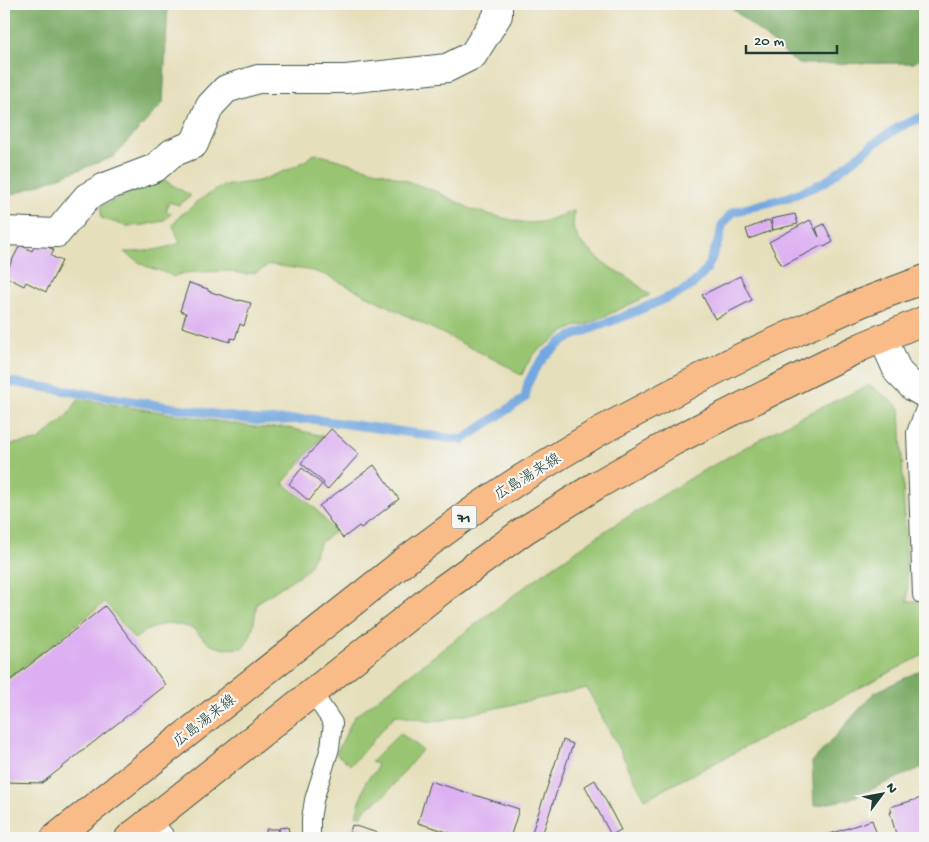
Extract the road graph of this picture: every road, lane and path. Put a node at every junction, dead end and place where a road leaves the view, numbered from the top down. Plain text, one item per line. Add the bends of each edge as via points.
1 (498, 4) edge
2 (4, 231) edge
3 (925, 279) edge
4 (925, 320) edge
5 (883, 338) junction
6 (925, 394) edge
7 (925, 409) edge
8 (922, 595) dead end
9 (312, 692) junction
10 (146, 833) edge
11 (55, 838) edge
12 (311, 838) edge

1 - 2 street via 498,15 474,55 447,68 346,79 258,79 226,88 210,106 194,144 172,153 155,168 88,197 57,233
3 - 11 main road, 広島湯来線 / 71 via 861,303 731,362 600,431 511,485 402,563
4 - 5 main road
5 - 6 street via 898,372
5 - 9 main road via 674,441 589,490 525,530 442,590
7 - 8 lane via 916,432
9 - 10 main road
9 - 12 lane via 333,722 330,748 310,819

